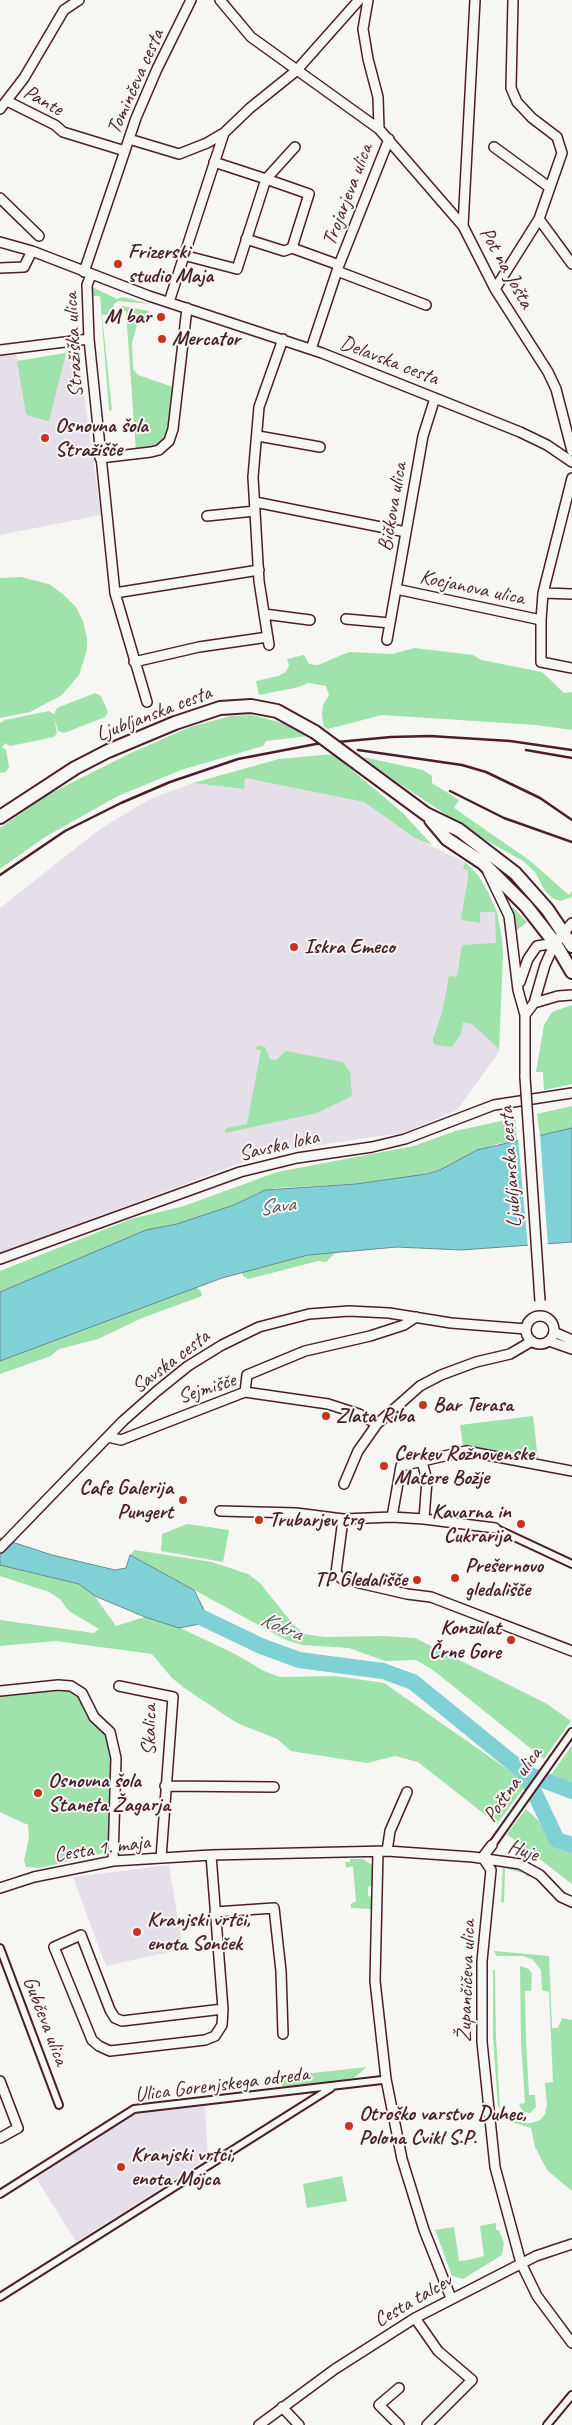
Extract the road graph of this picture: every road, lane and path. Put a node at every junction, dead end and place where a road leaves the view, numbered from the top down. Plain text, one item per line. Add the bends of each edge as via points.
1 (79, 0) edge
2 (191, 0) edge
3 (220, 0) edge
4 (359, 0) edge
5 (368, 0) edge
6 (475, 0) edge
7 (513, 0) edge
8 (296, 71) junction
9 (7, 101) junction
10 (0, 109) edge
11 (379, 129) junction
12 (62, 132) joint
13 (224, 133) junction
14 (129, 139) junction
15 (389, 139) junction
16 (296, 147) dead end
17 (494, 147) dead end
18 (125, 151) junction
19 (214, 162) junction
20 (266, 179) junction
21 (550, 187) junction
22 (0, 198) edge
23 (539, 218) junction
24 (463, 226) junction
25 (39, 236) dead end
26 (246, 240) junction
27 (0, 242) edge
28 (292, 248) junction
29 (32, 251) junction
30 (183, 255) junction
31 (572, 264) edge
32 (0, 268) edge
33 (338, 268) junction
34 (88, 273) junction
35 (494, 289) junction
36 (169, 302) junction
37 (426, 305) dead end
38 (187, 308) junction
39 (89, 339) junction
40 (283, 340) junction
41 (311, 349) junction
42 (0, 350) edge
43 (435, 398) junction
44 (258, 436) junction
45 (320, 447) dead end
46 (572, 450) edge
47 (100, 458) junction
48 (572, 462) edge
49 (572, 478) edge
50 (255, 506) junction
51 (207, 516) dead end
52 (406, 532) junction
53 (259, 570) junction
54 (396, 589) junction
55 (115, 593) junction
56 (543, 593) junction
57 (572, 594) edge
58 (264, 614) junction
59 (346, 619) dead end
60 (310, 620) dead end
61 (541, 620) junction
62 (390, 623) junction
63 (387, 640) dead end
64 (134, 662) junction
65 (572, 668) edge
66 (147, 702) dead end
67 (426, 814) junction
68 (0, 817) edge
69 (483, 863) junction
70 (572, 922) edge
71 (564, 934) junction
72 (555, 943) junction
73 (572, 946) edge
74 (572, 972) edge
75 (518, 990) junction
76 (572, 995) edge
77 (534, 1003) junction
78 (524, 1015) junction
79 (572, 1094) edge
80 (0, 1259) edge
81 (541, 1316) junction
82 (416, 1317) junction
83 (526, 1329) junction
84 (554, 1332) junction
85 (532, 1341) junction
86 (549, 1341) junction
87 (570, 1344) edge
88 (244, 1392) junction
89 (377, 1424) junction
90 (108, 1437) junction
91 (422, 1462) junction
92 (572, 1471) edge
93 (344, 1484) dead end
94 (220, 1511) dead end
95 (392, 1517) junction
96 (343, 1519) junction
97 (424, 1519) junction
98 (492, 1527) joint
99 (0, 1548) edge
100 (572, 1564) edge
101 (572, 1651) edge
102 (118, 1686) dead end
103 (0, 1691) edge
104 (572, 1732) edge
105 (165, 1786) junction
106 (274, 1787) dead end
107 (407, 1792) dead end
108 (492, 1845) joint
109 (382, 1851) junction
110 (212, 1855) junction
111 (161, 1858) junction
112 (482, 1858) junction
113 (113, 1861) junction
114 (0, 1888) edge
115 (572, 1902) edge
116 (215, 1912) junction
117 (0, 1948) edge
118 (223, 2010) junction
119 (282, 2034) dead end
120 (382, 2080) dead end
121 (0, 2081) edge
122 (332, 2087) junction
123 (59, 2105) dead end
124 (0, 2138) edge
125 (0, 2194) edge
126 (572, 2244) edge
127 (521, 2263) junction
128 (0, 2297) edge
129 (451, 2298) junction
130 (415, 2318) junction
131 (572, 2343) edge
132 (398, 2388) dead end
133 (572, 2395) edge
134 (282, 2407) junction
135 (259, 2425) edge
136 (299, 2425) edge
137 (399, 2425) edge
138 (427, 2425) edge
139 (547, 2425) edge

1 - 9 street, Pante via 64,10
2 - 14 street, Tominčeva cesta via 150,84
3 - 8 street via 251,37
4 - 8 street
5 - 11 street, Trojarjeva ulica via 363,29 378,97
6 - 24 street, Pot na Jošta
7 - 21 street via 511,88 527,113 557,137 562,153
8 - 11 street
8 - 13 street
9 - 10 street, Pante
9 - 12 street, Pante
11 - 15 street, Trojarjeva ulica
12 - 18 street, Tominčeva cesta
13 - 14 street via 179,154
13 - 19 street
14 - 18 street, Tominčeva cesta
15 - 24 street, Trojarjeva ulica
15 - 33 street, Trojarjeva ulica
16 - 20 street
17 - 21 street
18 - 34 street, Tominčeva cesta
19 - 20 street
19 - 30 street
20 - 26 street
20 - 28 street, Trojarjeva ulica via 309,194
21 - 23 street
22 - 25 street
23 - 31 street
23 - 35 street
24 - 35 street, Pot na Jošta
26 - 28 street, Trojarjeva ulica via 284,251
26 - 30 street via 237,269
27 - 29 street, Delavska cesta
28 - 33 street, Trojarjeva ulica
29 - 32 street via 24,268
29 - 34 street, Delavska cesta
30 - 36 street
33 - 37 street, Trojarjeva ulica
33 - 41 street, Trojarjeva ulica
34 - 36 street, Delavska cesta
34 - 39 street, Stražiška ulica
35 - 46 street, Pot na Jošta via 548,372 556,389
36 - 38 street, Delavska cesta
38 - 40 street, Delavska cesta
38 - 47 street via 169,441 159,450
39 - 42 street
39 - 47 street, Stražiška ulica
40 - 41 street, Delavska cesta
40 - 44 street via 259,407
41 - 43 street, Delavska cesta
43 - 48 street, Delavska cesta via 529,436 562,453
43 - 52 street, Bičkova ulica via 423,436
44 - 45 street
44 - 50 street via 253,477
47 - 55 street, Stražiška ulica
49 - 56 street, Kocjanova ulica
50 - 51 street
50 - 52 street
50 - 53 street
52 - 54 street, Bičkova ulica
53 - 55 street
53 - 58 street
54 - 61 street, Kocjanova ulica
54 - 62 street, Bičkova ulica
55 - 64 street, Stražiška ulica
56 - 57 street, Kocjanova ulica
56 - 61 street, Kocjanova ulica
58 - 60 street
58 - 64 street via 269,641 199,647
59 - 62 street
61 - 65 street, Kocjanova ulica via 541,662
62 - 63 street, Bičkova ulica
64 - 66 street, Stražiška ulica
67 - 68 main road, Ljubljanska cesta, bridge via 316,732 277,711 251,706 220,708 108,751 74,768
67 - 69 main road, Ljubljanska cesta via 447,839
67 - 71 main road, Ljubljanska cesta via 459,830 515,873
69 - 72 main road via 526,906
69 - 75 street, Ljubljanska cesta via 509,916
70 - 71 street
71 - 72 street
71 - 73 main road, Ljubljanska cesta
72 - 74 main road
72 - 75 street via 537,946 521,976
72 - 77 street
75 - 78 street, Ljubljanska cesta
76 - 77 street
77 - 78 street
78 - 81 street, Ljubljanska cesta, bridge
79 - 80 street, Savska loka via 494,1105 405,1139 297,1158 240,1172
81 - 83 street via 529,1320
81 - 84 street via 550,1319
82 - 83 street, Savska cesta via 451,1324
82 - 88 street via 379,1334 305,1351 247,1375
82 - 90 street, Savska cesta via 327,1312 259,1327 188,1366
83 - 85 street
84 - 86 street
84 - 87 street
85 - 86 street via 541,1344
85 - 89 street via 510,1354 476,1362 427,1382
86 - 87 street
88 - 89 street, Sejmišče via 328,1404
88 - 90 street, Sejmišče via 120,1440
89 - 93 street via 358,1451
90 - 99 street, Savska cesta
91 - 92 street via 466,1451
91 - 95 street via 401,1466
91 - 97 street via 427,1480
94 - 96 street via 296,1513
95 - 96 street
95 - 97 street
96 - 101 street via 336,1573 342,1579 431,1597
97 - 98 street
98 - 100 street
102 - 105 street, Skalica via 173,1697
103 - 113 street, Skalica via 71,1686 82,1693 94,1717 110,1732 116,1758
104 - 108 street, Poštna ulica
105 - 106 street, Skalica
105 - 111 street, Skalica
107 - 109 street
108 - 112 street, Poštna ulica
109 - 110 street, Cesta 1. maja
109 - 112 street
109 - 129 street via 376,1980 386,2079 405,2168 424,2230
110 - 111 street, Cesta 1. maja
110 - 116 street
111 - 113 street, Cesta 1. maja
112 - 115 street, Huje via 530,1869 561,1897
112 - 127 street, Župančičeva ulica via 491,1870 482,1962 486,2103 495,2167
113 - 114 street, Cesta 1. maja via 34,1877
116 - 118 street
116 - 119 street via 274,1908 281,1972
117 - 123 street, Gubčeva ulica
118 - 118 street via 222,2025 214,2036 205,2040 110,2050 99,2046 92,2040 54,1947 81,1935 110,2010 115,2018 122,2021
120 - 122 street, Ulica Gorenjskega odreda
121 - 124 street via 18,2128
122 - 125 street, Ulica Gorenjskega odreda via 134,2109
122 - 128 street
126 - 127 street, Cesta talcev
127 - 129 street, Cesta talcev
127 - 131 street, Župančičeva ulica via 537,2296
129 - 130 street, Cesta talcev
130 - 134 street, Cesta talcev
130 - 138 street via 438,2351 472,2380
132 - 137 street via 379,2405
133 - 139 street
134 - 135 street, Cesta talcev
134 - 136 street

